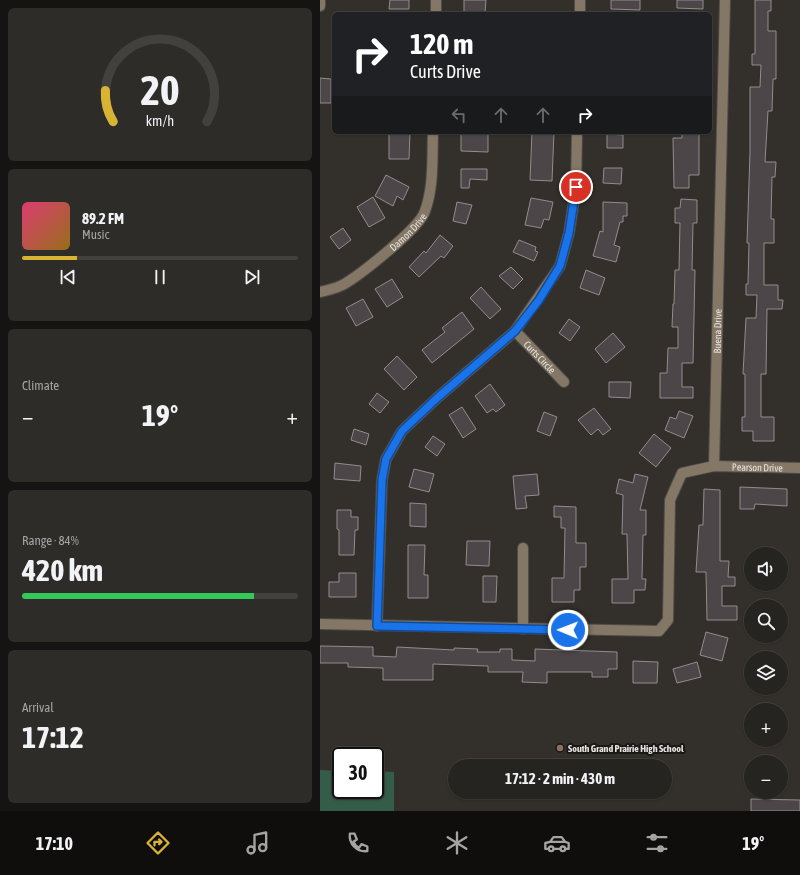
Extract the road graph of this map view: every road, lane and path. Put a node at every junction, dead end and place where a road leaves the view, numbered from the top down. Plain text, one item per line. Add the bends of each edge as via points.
1 (320, 0) edge
2 (436, 0) edge
3 (580, 0) edge
4 (725, 0) edge
5 (320, 6) edge
6 (436, 12) edge
7 (580, 12) edge
8 (433, 134) edge
9 (577, 134) edge
10 (320, 292) edge
11 (515, 331) junction
12 (564, 382) dead end
13 (714, 466) junction
14 (800, 468) edge
15 (523, 548) dead end
16 (320, 624) edge
17 (377, 626) junction
18 (523, 629) junction

1 - 5 street
2 - 6 street
3 - 7 street
4 - 13 street, Buena Drive
8 - 10 street, Damon Drive via 431,187 425,213 396,245 360,274 345,284
9 - 11 street via 576,187 569,233 560,266
11 - 12 street, Curts Circle
11 - 17 street via 402,431 386,459 382,480
13 - 14 street, Pearson Drive
13 - 18 street via 682,473 670,500 668,620 659,632
15 - 18 street
16 - 17 street
17 - 18 street

